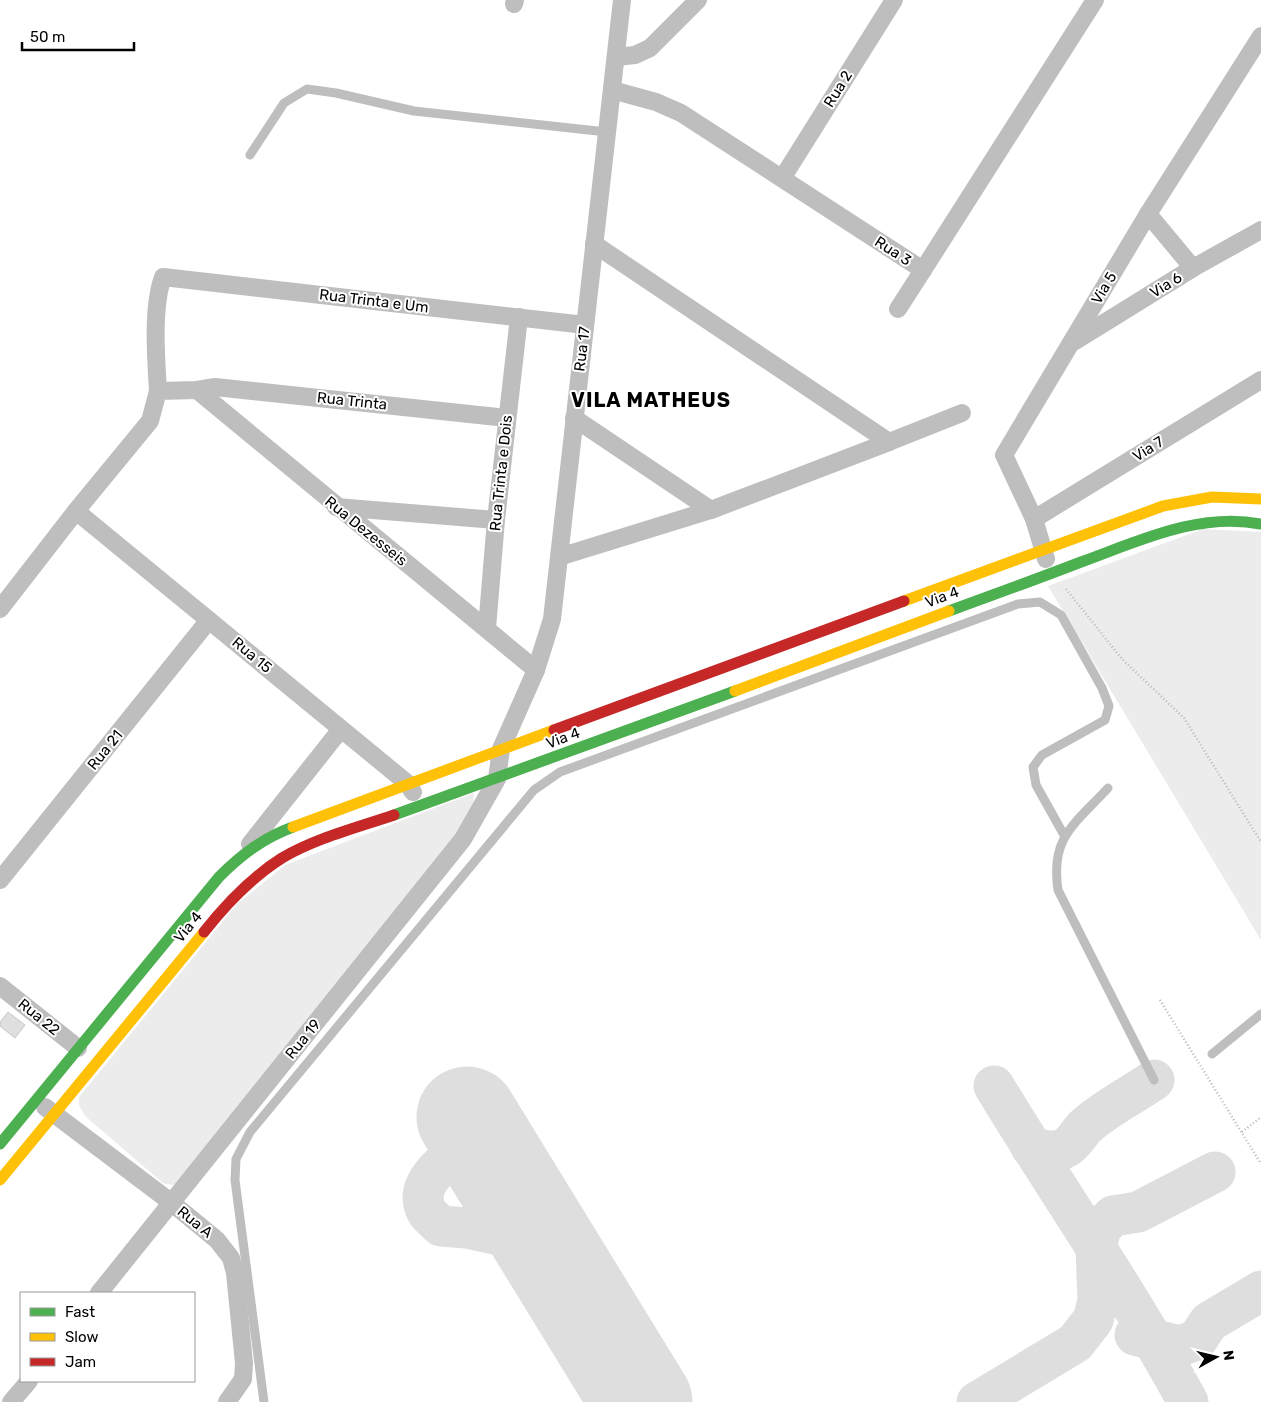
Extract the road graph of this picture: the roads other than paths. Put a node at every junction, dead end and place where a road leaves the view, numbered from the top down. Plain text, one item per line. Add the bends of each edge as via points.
1 (622, 0) edge
2 (698, 0) edge
3 (894, 0) edge
4 (1095, 0) edge
5 (1261, 36) edge
6 (616, 57) junction
7 (612, 90) junction
8 (607, 132) junction
9 (250, 154) dead end
10 (783, 177) junction
11 (1148, 214) junction
12 (1261, 230) edge
13 (594, 244) junction
14 (1193, 268) junction
15 (923, 270) junction
16 (898, 309) dead end
17 (519, 318) junction
18 (585, 325) junction
19 (1072, 343) junction
20 (1261, 380) edge
21 (197, 390) junction
22 (158, 391) junction
23 (962, 413) dead end
24 (507, 418) junction
25 (574, 418) junction
26 (889, 442) junction
27 (1261, 499) edge
28 (336, 507) junction
29 (711, 510) junction
30 (76, 511) junction
31 (1034, 519) junction
32 (496, 520) junction
33 (1261, 524) edge
34 (1042, 549) junction
35 (559, 557) junction
36 (1054, 572) junction
37 (0, 609) edge
38 (209, 620) junction
39 (487, 628) junction
40 (536, 670) junction
41 (341, 729) junction
42 (501, 749) junction
43 (498, 780) junction
44 (407, 783) junction
45 (1108, 788) dead end
46 (422, 804) junction
47 (1064, 835) junction
48 (243, 853) junction
49 (0, 880) edge
50 (0, 986) edge
51 (1261, 1014) edge
52 (78, 1048) junction
53 (1212, 1054) dead end
54 (1154, 1080) dead end
55 (36, 1100) junction
56 (55, 1114) junction
57 (1, 1140) edge
58 (0, 1180) edge
59 (172, 1203) junction
60 (100, 1292) edge
61 (28, 1382) edge
62 (12, 1402) edge
63 (227, 1402) edge
64 (264, 1402) edge

1 - 6 street, Rua 17
2 - 6 street via 650,48 635,56
3 - 10 street, Rua 2
4 - 15 street, Rua 3
5 - 11 street, Via 5
6 - 7 street, Rua 17
7 - 8 street, Rua 17
7 - 10 street, Rua 3 via 656,102 681,113
8 - 9 lane via 414,111 307,89 284,103
8 - 13 street, Rua 17
10 - 15 street, Rua 3
11 - 14 street
11 - 19 street, Via 5
12 - 14 street, Via 6
13 - 18 street, Rua 17
13 - 26 street
14 - 19 street, Via 6
15 - 16 street
17 - 18 street, Rua Trinta e Um
17 - 22 street, Rua Trinta e Um via 163,277 156,346
17 - 24 street, Rua Trinta e Dois
18 - 25 street, Rua 17
19 - 31 street, Via 5 via 1004,455
20 - 31 street, Via 7
21 - 22 street
21 - 24 street, Rua Trinta via 216,387
21 - 28 street, Rua Dezesseis
22 - 30 street via 150,421
23 - 26 street
24 - 32 street, Rua Trinta e Dois
25 - 29 street
25 - 35 street, Rua 17
26 - 29 street
27 - 34 street, Via 4 via 1238,495 1185,500
28 - 32 street
28 - 39 street, Rua Dezesseis
29 - 35 street
30 - 37 street
30 - 38 street, Rua 15
31 - 34 street, Via 5
32 - 39 street, Rua Trinta e Dois
33 - 36 street, Via 4 via 1223,519 1194,523
34 - 36 street, Via 5
34 - 42 street, Via 4
35 - 40 street, Rua 17 via 552,618
36 - 43 street, Via 4
38 - 41 street, Rua 15
38 - 49 street, Rua 21
39 - 40 street, Rua Dezesseis
40 - 42 street, Rua 17
41 - 44 street, Rua 15
41 - 48 street
42 - 43 street, Rua 17
42 - 44 street, Via 4
43 - 46 street, Via 4
43 - 59 street, Rua 19 via 463,839
44 - 46 street, Rua 15
44 - 48 street, Via 4 via 279,832
45 - 47 lane
46 - 56 street, Via 4 via 304,848 283,858 242,889 217,914
47 - 54 lane via 1054,868 1058,890
47 - 64 lane via 1036,785 1033,767 1042,755 1106,720 1109,706 1061,615 1040,602 1018,604 560,772 534,790 250,1132 236,1160 235,1180
48 - 52 street, Via 4 via 219,877
50 - 52 street, Rua 22
51 - 53 lane
52 - 55 street, Via 4
55 - 56 street, Rua A
55 - 57 street, Via 4
56 - 58 street, Via 4
56 - 59 street, Rua A
59 - 60 street, Rua 19
59 - 63 street, Rua A via 217,1240 231,1258 244,1363 243,1379
61 - 62 street

